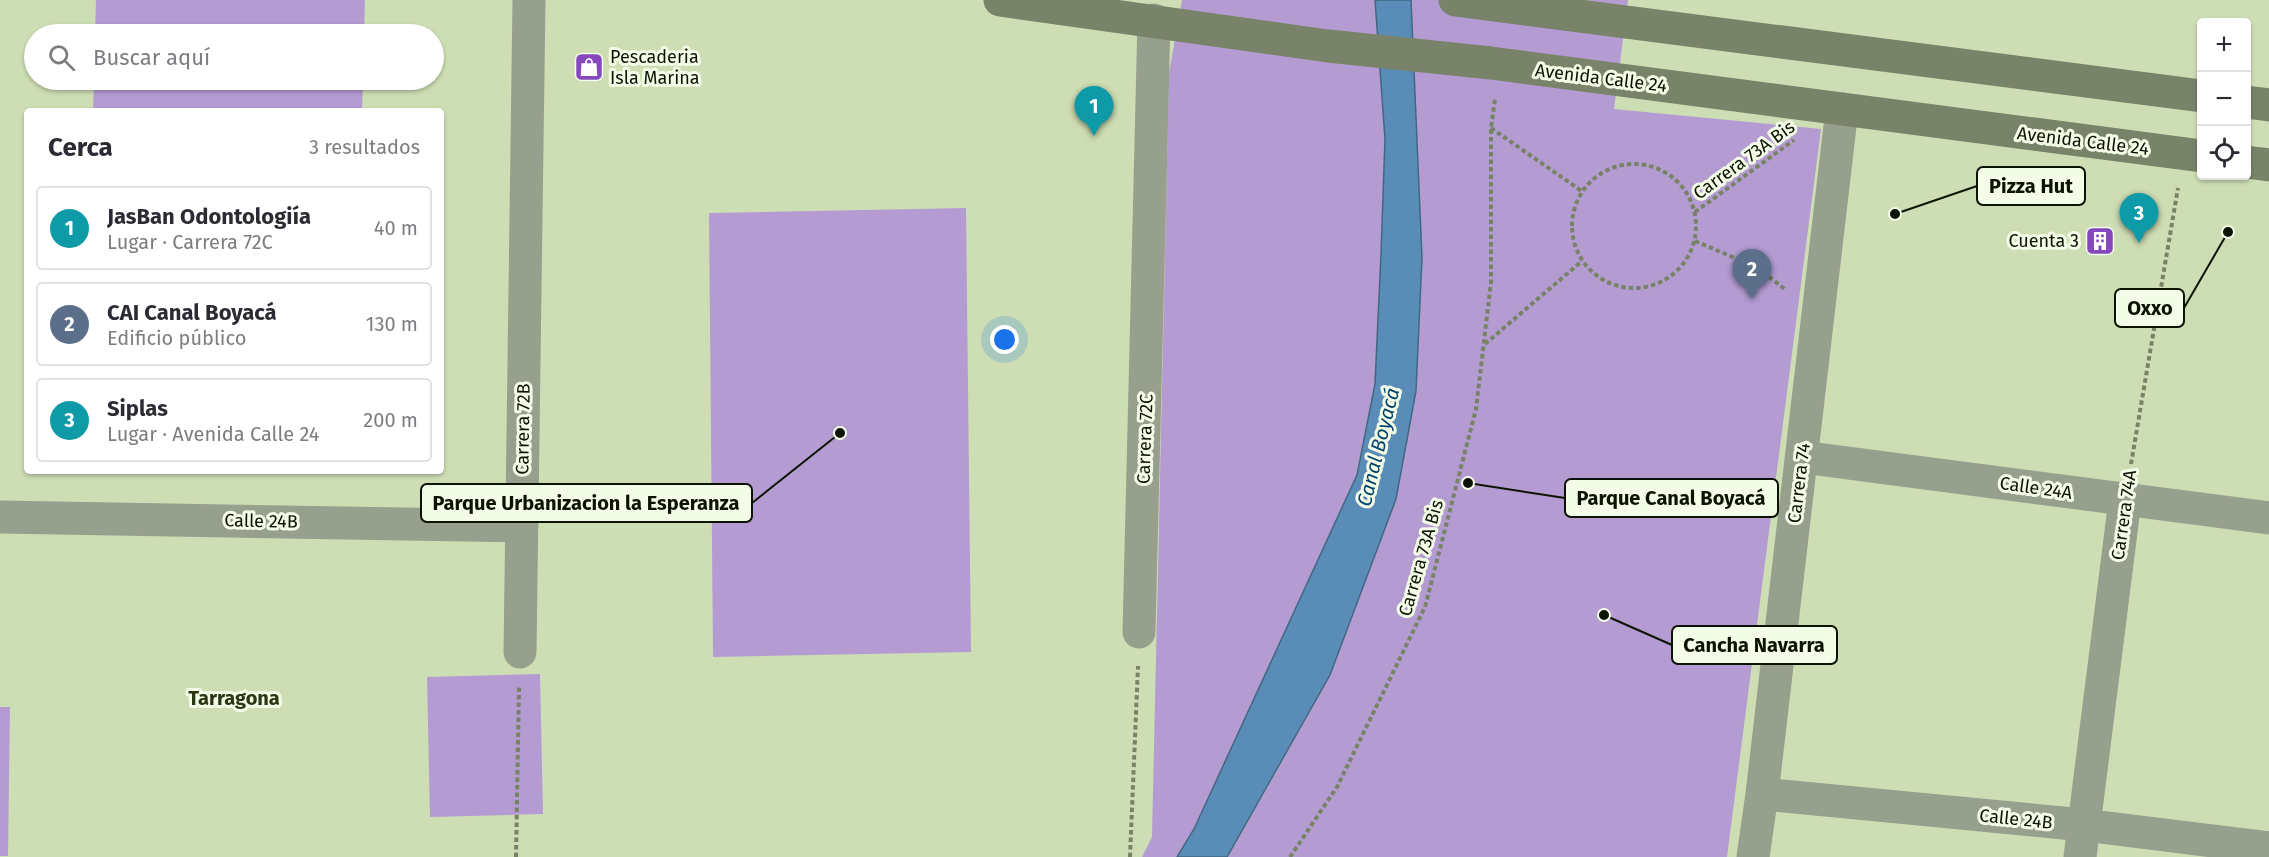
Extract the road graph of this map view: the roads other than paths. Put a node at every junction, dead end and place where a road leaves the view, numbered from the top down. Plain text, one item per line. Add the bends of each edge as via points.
1 (529, 0) edge
2 (1000, 0) edge
3 (1455, 0) edge
4 (1154, 20) junction
5 (2197, 95) edge
6 (2251, 103) edge
7 (2269, 105) edge
8 (1842, 109) junction
9 (2197, 155) edge
10 (2251, 163) edge
11 (2269, 165) edge
12 (1802, 457) junction
13 (2125, 500) junction
14 (0, 517) edge
15 (2269, 518) edge
16 (522, 526) junction
17 (1139, 632) road end
18 (520, 652) road end
19 (1762, 794) junction
20 (2082, 841) edge
21 (2269, 848) edge
22 (1753, 857) edge

1 - 16 street, Carrera 72B
2 - 4 main road, Avenida Calle 24
3 - 5 main road
4 - 8 main road, Avenida Calle 24 via 1328,46 1493,77
4 - 17 street, Carrera 72C
6 - 7 main road
8 - 9 main road, Avenida Calle 24
8 - 12 street, Carrera 74
10 - 11 main road
12 - 13 street, Calle 24A
12 - 19 street, Carrera 74
13 - 15 street, Calle 24A
13 - 20 street, Carrera 74A
14 - 16 street, Calle 24B
16 - 18 street, Carrera 72B
19 - 20 street, Calle 24B
19 - 22 street, Carrera 74
20 - 21 street, Calle 24B

